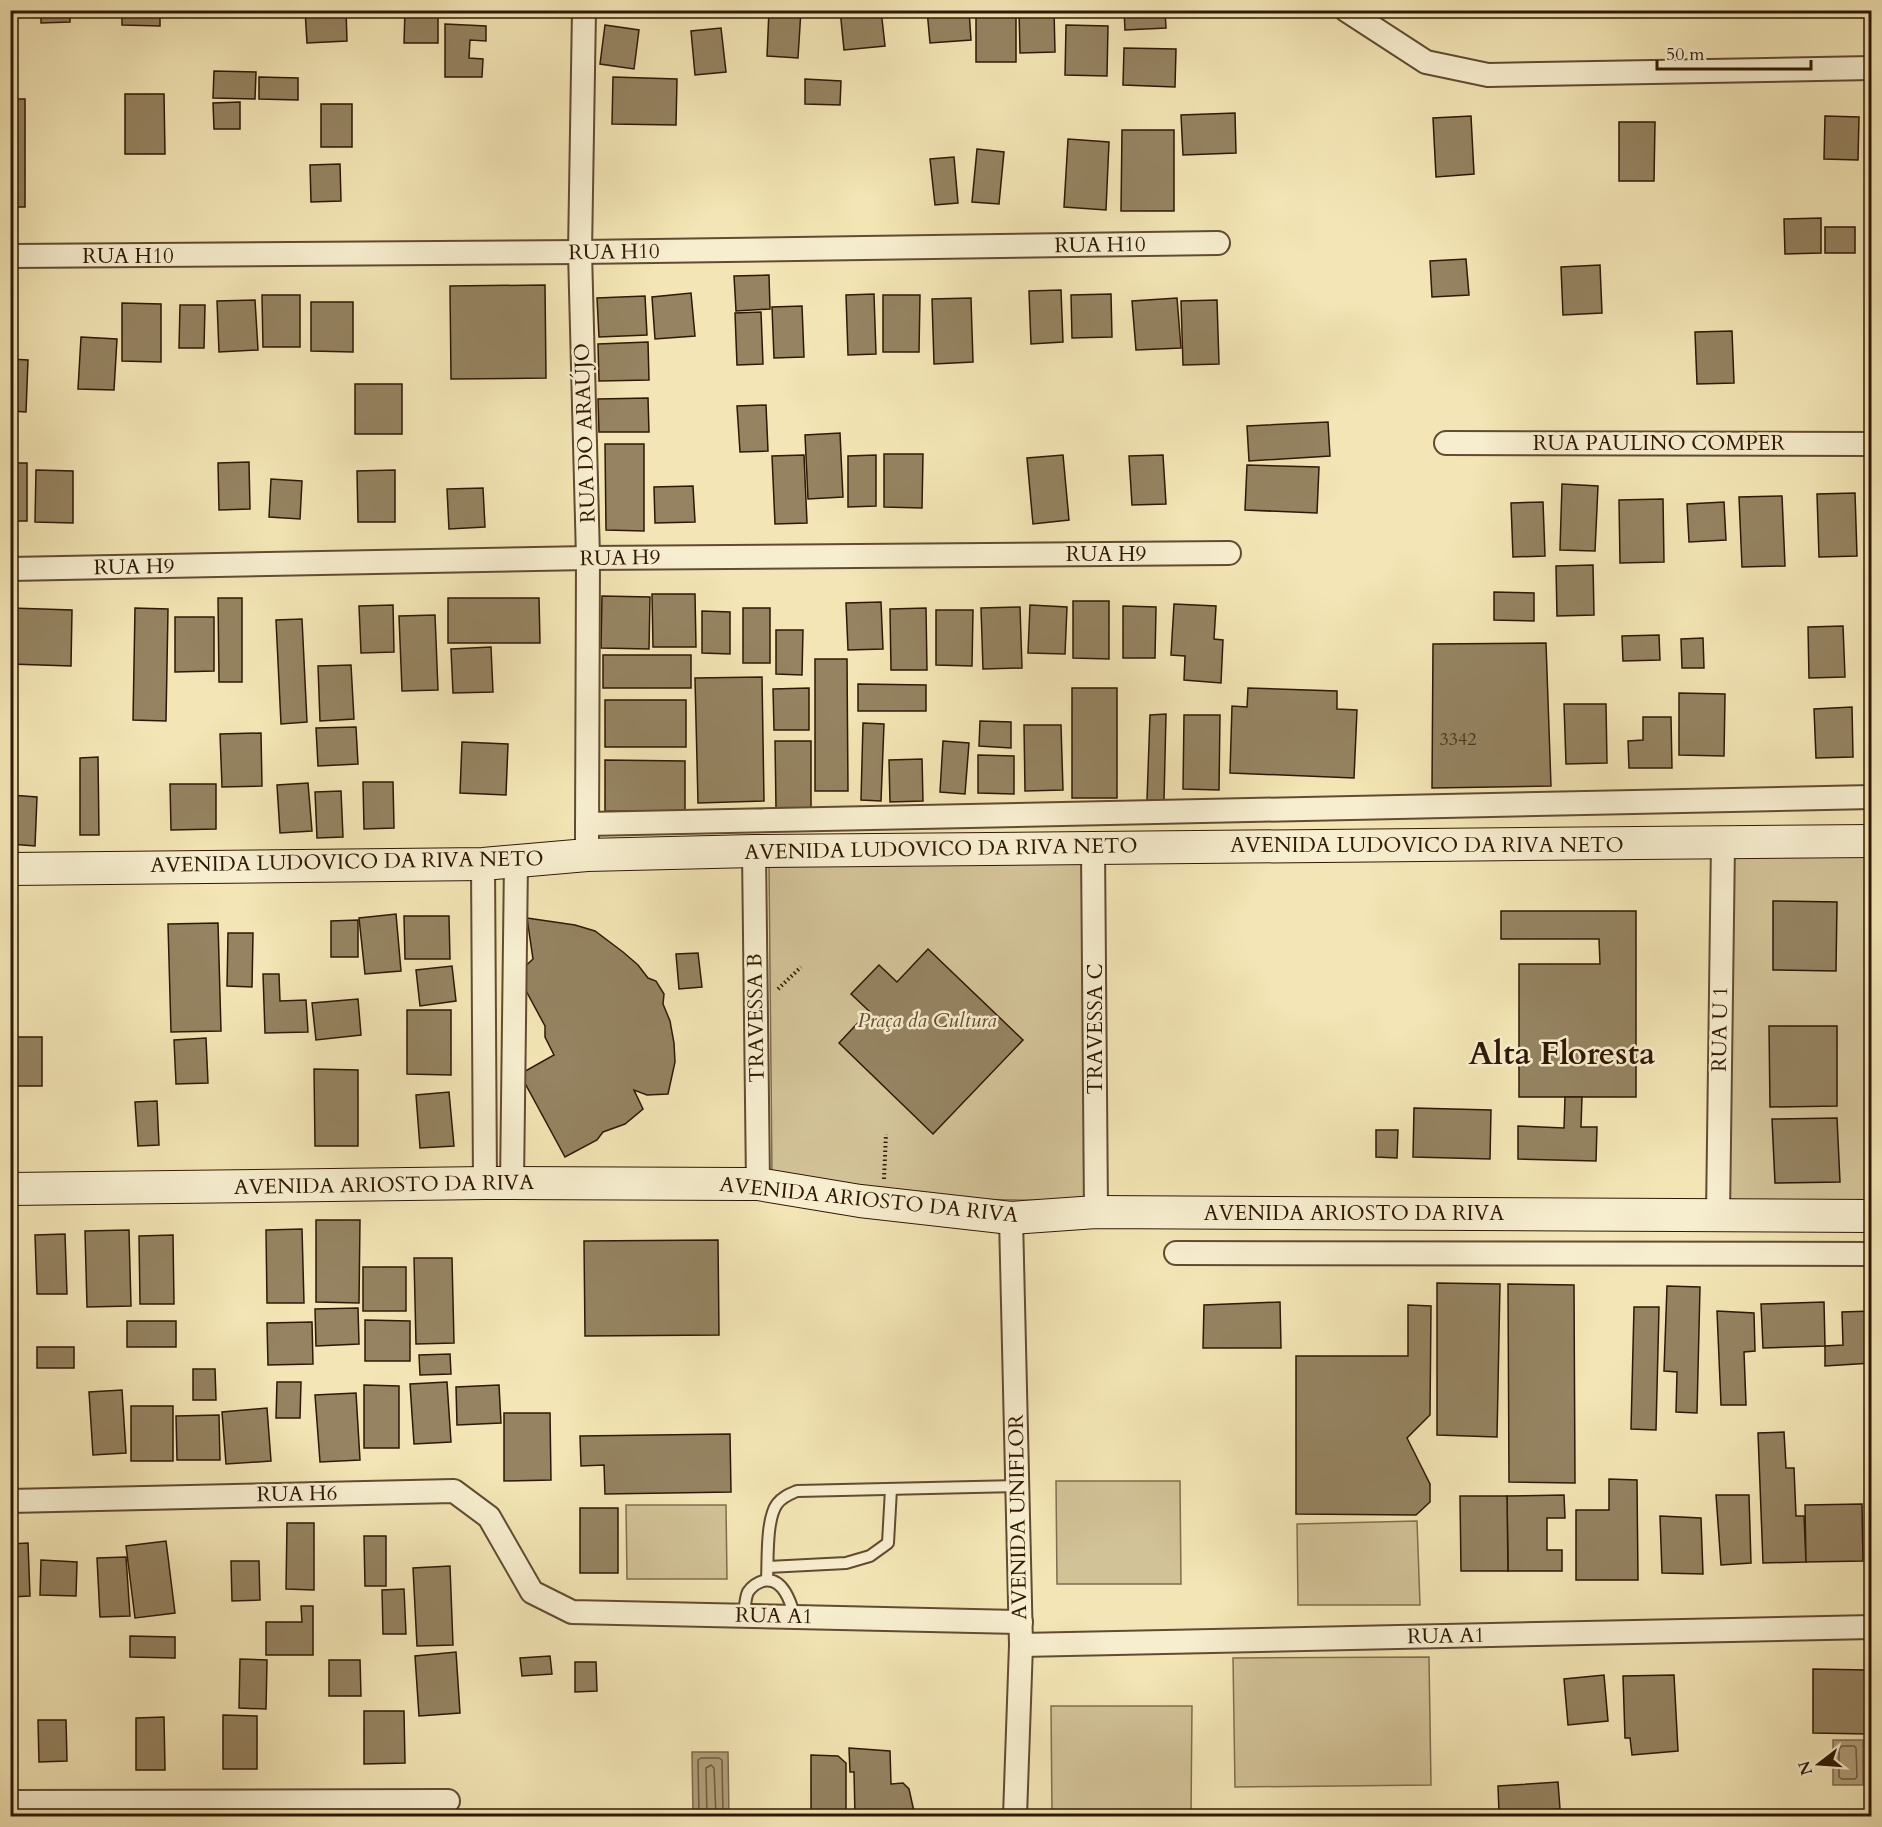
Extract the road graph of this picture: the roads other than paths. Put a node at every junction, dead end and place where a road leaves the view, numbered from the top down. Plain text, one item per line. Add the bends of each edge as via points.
1 (584, 10) edge
2 (1346, 10) edge
3 (1872, 68) edge
4 (1218, 243) dead end
5 (580, 252) junction
6 (10, 256) edge
7 (1446, 443) dead end
8 (1872, 444) edge
9 (1229, 553) dead end
10 (588, 558) junction
11 (10, 569) edge
12 (1872, 797) edge
13 (588, 824) junction
14 (1872, 841) edge
15 (1722, 843) junction
16 (1094, 847) junction
17 (754, 851) junction
18 (588, 855) junction
19 (516, 861) junction
20 (483, 864) junction
21 (10, 868) edge
22 (484, 1040) junction
23 (514, 1041) junction
24 (499, 1184) junction
25 (758, 1184) junction
26 (10, 1189) edge
27 (1096, 1212) junction
28 (1718, 1215) junction
29 (1872, 1216) edge
30 (1011, 1218) junction
31 (1176, 1253) dead end
32 (1872, 1254) edge
33 (1017, 1486) junction
34 (891, 1489) junction
35 (10, 1501) edge
36 (768, 1567) junction
37 (767, 1580) junction
38 (532, 1592) joint
39 (744, 1616) junction
40 (795, 1617) junction
41 (1021, 1622) junction
42 (1872, 1627) edge
43 (1021, 1645) junction
44 (448, 1801) dead end
45 (10, 1802) edge
46 (1015, 1816) edge

1 - 5 street, RUA DO ARAÚJO
2 - 3 street via 1426,62 1488,75
4 - 5 street, RUA H10
5 - 6 street, RUA H10
5 - 10 street, RUA DO ARAÚJO
7 - 8 street, RUA PAULINO COMPER
9 - 10 street, RUA H9
10 - 11 street, RUA H9
10 - 13 street, RUA DO ARAÚJO
12 - 13 street
13 - 18 street, RUA DO ARAÚJO
14 - 15 street, AVENIDA LUDOVICO DA RIVA NETO
15 - 16 street, AVENIDA LUDOVICO DA RIVA NETO
15 - 28 street, RUA U 1
16 - 17 street, AVENIDA LUDOVICO DA RIVA NETO
16 - 27 street, TRAVESSA C
17 - 18 street, AVENIDA LUDOVICO DA RIVA NETO
17 - 25 street, TRAVESSA B
18 - 19 street, AVENIDA LUDOVICO DA RIVA NETO
19 - 20 street, AVENIDA LUDOVICO DA RIVA NETO
19 - 23 street
20 - 21 street, AVENIDA LUDOVICO DA RIVA NETO
20 - 22 street
22 - 23 street
22 - 24 street
23 - 24 street
24 - 25 street, AVENIDA ARIOSTO DA RIVA
24 - 26 street, AVENIDA ARIOSTO DA RIVA
25 - 30 street, AVENIDA ARIOSTO DA RIVA via 881,1204
27 - 28 street, AVENIDA ARIOSTO DA RIVA
27 - 30 street, AVENIDA ARIOSTO DA RIVA
28 - 29 street, AVENIDA ARIOSTO DA RIVA
30 - 33 street, AVENIDA UNIFLOR
31 - 32 street
33 - 34 lane
33 - 41 street, AVENIDA UNIFLOR
34 - 36 lane via 888,1543 870,1556 846,1563
34 - 36 lane via 797,1491 786,1496 777,1504 771,1519
35 - 38 street, RUA H6 via 454,1491 489,1517
36 - 37 lane
37 - 39 lane via 755,1584 747,1594
37 - 40 lane via 779,1584
38 - 39 street, RUA A1 via 572,1612
39 - 40 street, RUA A1
40 - 41 street, RUA A1
41 - 43 street, AVENIDA UNIFLOR
42 - 43 street, RUA A1
43 - 46 street, AVENIDA UNIFLOR
44 - 45 street

